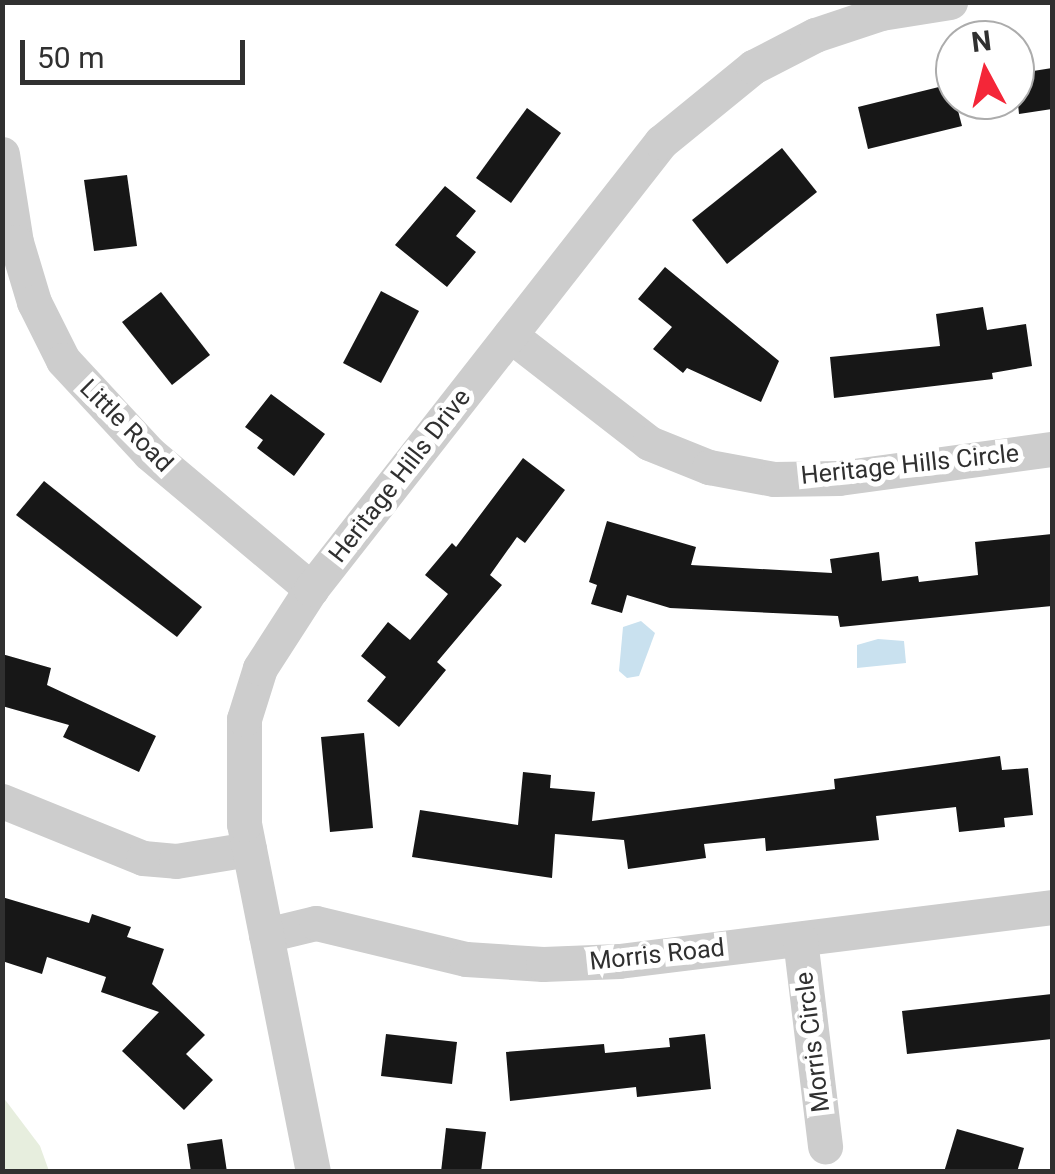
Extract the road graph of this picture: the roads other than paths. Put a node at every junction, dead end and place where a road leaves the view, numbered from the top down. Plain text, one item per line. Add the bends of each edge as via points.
1 (950, 2) edge
2 (3, 170) edge
3 (510, 336) junction
4 (1052, 449) edge
5 (311, 589) junction
6 (2, 801) edge
7 (248, 849) junction
8 (1052, 907) edge
9 (266, 936) junction
10 (800, 939) junction
11 (825, 1146) dead end
12 (313, 1172) edge

1 - 3 street, Heritage Hills Drive via 848,24 753,67 661,142
2 - 5 street, Little Road via 34,302 63,360 148,453
3 - 4 street, Heritage Hills Circle via 649,444 709,467 774,478 839,478
3 - 5 street, Heritage Hills Drive
5 - 7 street, Heritage Hills Drive via 260,668 244,719 240,771
6 - 7 street via 143,858 176,861
7 - 9 street, Heritage Hills Drive
8 - 10 street, Morris Road
9 - 10 street, Morris Road via 316,923 466,959 543,964
9 - 12 street, Heritage Hills Drive
10 - 11 street, Morris Circle

